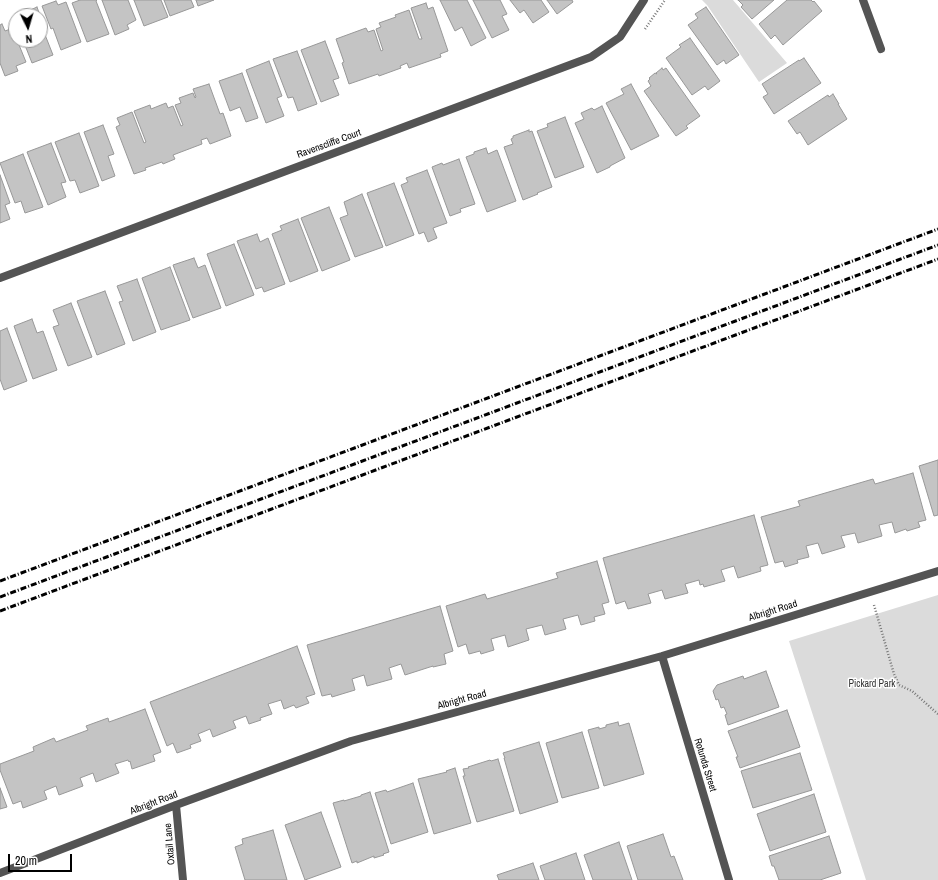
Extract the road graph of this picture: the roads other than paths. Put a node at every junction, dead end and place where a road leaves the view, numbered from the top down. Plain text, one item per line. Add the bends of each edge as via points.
1 (644, 0) edge
2 (863, 0) edge
3 (880, 49) dead end
4 (0, 278) edge
5 (938, 571) edge
6 (662, 656) junction
7 (176, 805) junction
8 (0, 873) edge
9 (183, 880) edge
10 (729, 880) edge

1 - 4 street, Ravenscliffe Court via 620,37 591,57
2 - 3 street
5 - 6 street, Albright Road
6 - 7 street, Albright Road via 351,741
6 - 10 street, Rotunda Street
7 - 8 street, Albright Road
7 - 9 street, Oxtail Lane

